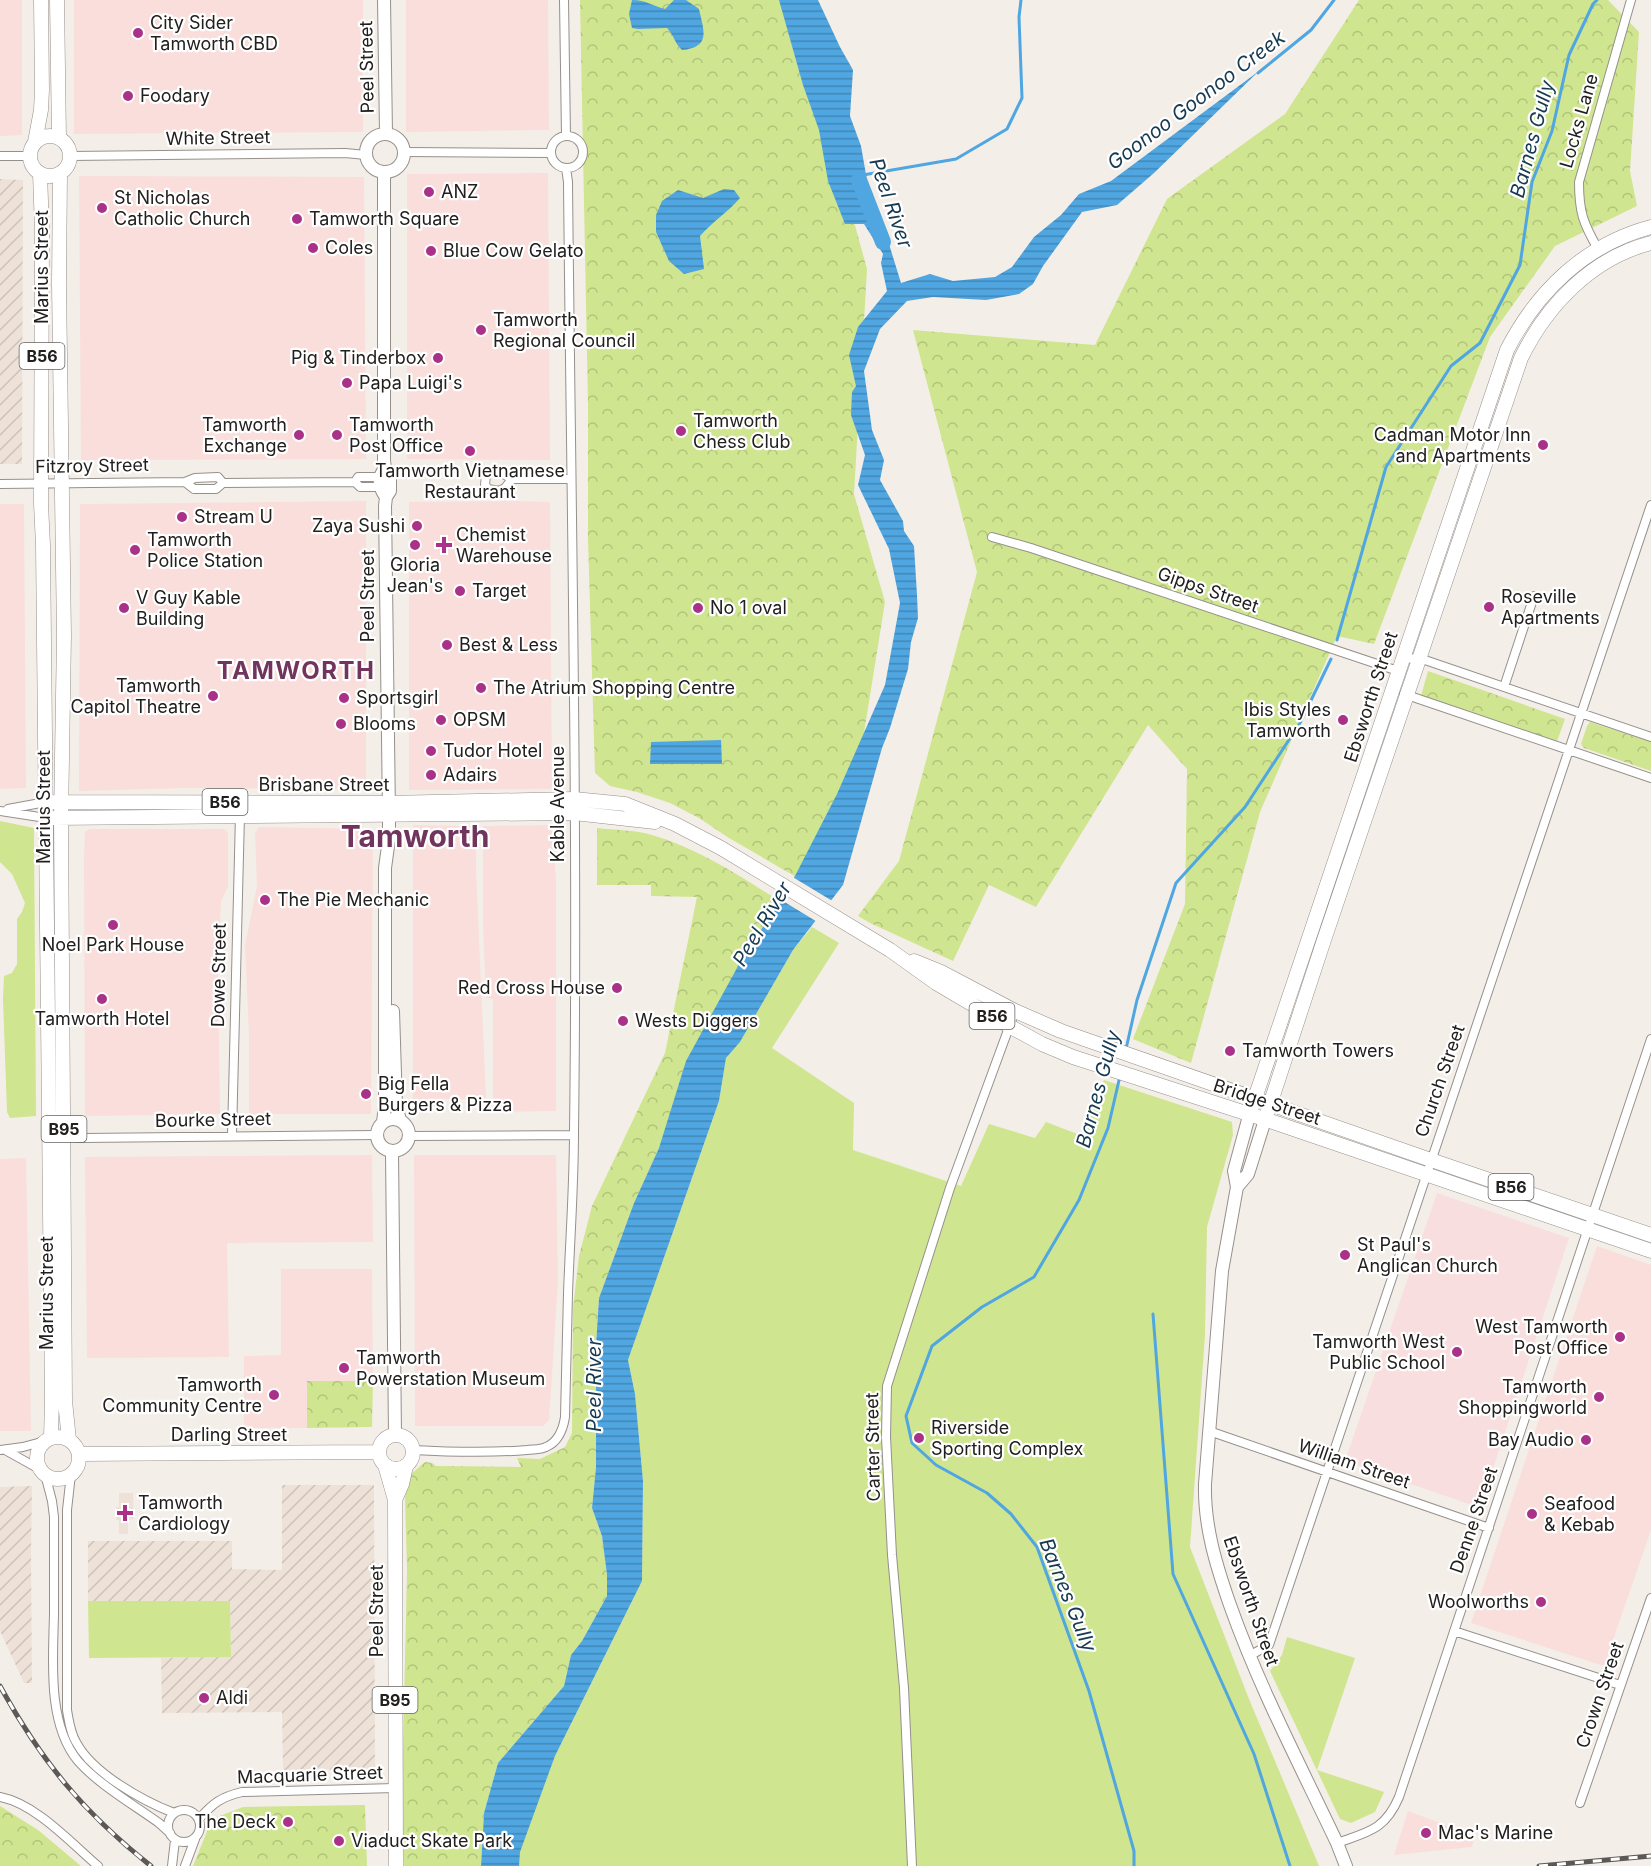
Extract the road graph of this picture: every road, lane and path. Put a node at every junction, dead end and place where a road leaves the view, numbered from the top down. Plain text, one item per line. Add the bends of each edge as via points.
1 (41, 0) edge
2 (57, 0) edge
3 (384, 0) edge
4 (564, 0) edge
5 (1631, 0) edge
6 (386, 133) junction
7 (566, 136) junction
8 (59, 138) junction
9 (35, 142) junction
10 (405, 152) junction
11 (551, 153) junction
12 (366, 155) junction
13 (0, 156) edge
14 (30, 156) junction
15 (70, 156) junction
16 (566, 168) junction
17 (40, 173) junction
18 (60, 173) junction
19 (384, 173) junction
20 (1651, 227) edge
21 (1651, 243) edge
22 (1598, 249) junction
23 (512, 479) dead end
24 (571, 479) junction
25 (62, 482) junction
26 (41, 483) junction
27 (382, 483) junction
28 (0, 484) edge
29 (1651, 506) edge
30 (992, 537) dead end
31 (1534, 596) dead end
32 (1419, 658) junction
33 (1400, 665) junction
34 (1413, 676) junction
35 (1504, 687) junction
36 (1392, 691) junction
37 (1406, 695) junction
38 (1581, 715) junction
39 (1651, 737) edge
40 (1568, 751) junction
41 (1651, 778) edge
42 (46, 802) junction
43 (62, 802) junction
44 (574, 806) junction
45 (389, 809) junction
46 (1, 811) edge
47 (240, 815) junction
48 (46, 818) junction
49 (61, 818) junction
50 (389, 839) junction
51 (890, 950) junction
52 (1015, 1011) junction
53 (1009, 1026) junction
54 (1651, 1039) edge
55 (1255, 1098) junction
56 (1270, 1104) junction
57 (1250, 1116) junction
58 (400, 1120) junction
59 (1265, 1120) junction
60 (383, 1122) junction
61 (376, 1135) junction
62 (58, 1136) junction
63 (232, 1136) junction
64 (409, 1136) junction
65 (574, 1136) junction
66 (392, 1152) junction
67 (1431, 1160) junction
68 (1426, 1174) junction
69 (1237, 1187) junction
70 (1592, 1214) junction
71 (1588, 1229) junction
72 (1651, 1235) edge
73 (1651, 1251) edge
74 (1209, 1431) junction
75 (395, 1435) junction
76 (48, 1439) junction
77 (69, 1440) junction
78 (2, 1450) edge
79 (413, 1450) junction
80 (79, 1454) junction
81 (382, 1459) junction
82 (406, 1466) junction
83 (43, 1472) junction
84 (1327, 1472) junction
85 (71, 1474) junction
86 (395, 1500) junction
87 (1489, 1528) junction
88 (1651, 1598) edge
89 (1454, 1631) junction
90 (1249, 1656) junction
91 (1620, 1685) junction
92 (395, 1788) junction
93 (0, 1797) edge
94 (1580, 1803) dead end
95 (174, 1813) junction
96 (199, 1819) junction
97 (172, 1837) junction
98 (195, 1839) junction
99 (1337, 1843) junction
100 (98, 1866) edge
101 (172, 1866) edge
102 (185, 1866) edge
103 (396, 1866) edge
104 (912, 1866) edge
105 (1346, 1866) edge

1 - 9 main road via 42,90
2 - 8 main road
3 - 6 main road, Peel Street
4 - 7 street
5 - 22 street, Locks Lane via 1579,182 1584,225
6 - 10 main road via 398,139
6 - 12 main road via 373,137
7 - 11 street via 557,139
7 - 16 street via 576,138 584,152 580,163
8 - 9 main road via 46,136
8 - 15 main road via 67,145
9 - 14 main road
10 - 11 street
10 - 19 main road via 400,165
11 - 16 street via 556,163
12 - 15 street, White Street
12 - 19 main road via 371,167
13 - 14 street
14 - 17 main road, B56
15 - 18 main road, B56
16 - 24 street, Kable Avenue
17 - 18 main road
17 - 26 main road, Marius Street / B56
18 - 25 main road, Marius Street / B56
19 - 27 main road, Peel Street
20 - 22 main road, Ebsworth Street
21 - 32 main road, Ebsworth Street via 1600,266 1565,294 1538,327 1521,358
22 - 33 main road, Ebsworth Street via 1559,277 1543,294 1507,350
23 - 24 street
24 - 44 street, Kable Avenue
25 - 26 street, Fitzroy Street
25 - 27 street, Fitzroy Street via 185,482 218,477 223,483 355,482 358,477
25 - 43 main road, Marius Street / B56
26 - 28 street, Fitzroy Street
26 - 42 main road, Marius Street / B56
27 - 45 main road, Peel Street
29 - 38 street, Church Street
30 - 33 street, Gipps Street
31 - 35 street
32 - 33 street, Gipps Street
32 - 34 main road, Ebsworth Street
32 - 35 street, Gipps Street
33 - 34 street, Gipps Street
33 - 36 main road, Ebsworth Street
34 - 37 main road, Ebsworth Street
35 - 38 street, Gipps Street
36 - 37 street
36 - 55 main road, Ebsworth Street
37 - 40 street
37 - 56 main road, Ebsworth Street
38 - 39 street, Gipps Street
38 - 40 street, Church Street
40 - 41 street
40 - 67 street, Church Street
42 - 43 main road, Brisbane Street / B56
42 - 46 street, Brisbane Street
42 - 48 main road, Marius Street / B56
43 - 45 main road, Brisbane Street / B56
43 - 49 main road, Marius Street / B56
44 - 45 main road, Brisbane Street / B56
44 - 51 main road, Bridge Street / B56 via 626,804 675,824
44 - 65 street, Kable Avenue
45 - 47 main road, Brisbane Street / B56
45 - 50 main road, Peel Street
46 - 48 street, Brisbane Street
47 - 49 main road, Brisbane Street / B56
47 - 63 street, Dowe Street
48 - 49 main road, Brisbane Street / B56
48 - 62 main road, Marius Street / B95
49 - 62 main road, Marius Street / B95
50 - 58 main road, Peel Street via 393,868 396,1105
50 - 60 main road, Peel Street via 385,868
51 - 52 main road, Bridge Street / B56
51 - 53 main road, Bridge Street / B56 via 936,983
52 - 53 street, Carter Street
52 - 55 main road, Bridge Street / B56
53 - 57 main road, Bridge Street / B56 via 1042,1044 1103,1067
53 - 104 street, Carter Street via 950,1188 887,1386 892,1555 904,1688
54 - 70 street, Denne Street
55 - 56 main road, Bridge Street / B56
55 - 57 main road, Ebsworth Street
56 - 59 main road, Ebsworth Street
56 - 67 main road, Bridge Street / B56
57 - 59 main road, Bridge Street / B56
57 - 69 main road, Ebsworth Street via 1234,1171
58 - 60 main road
58 - 64 main road
59 - 68 main road, Bridge Street / B56
59 - 69 main road, Ebsworth Street via 1248,1174
60 - 61 main road
61 - 63 street, Bourke Street
61 - 66 main road via 382,1148
62 - 63 street, Bourke Street
62 - 76 main road, Marius Street / B95
62 - 77 main road, Marius Street / B95
64 - 65 street
64 - 66 main road via 406,1146
65 - 79 street, Kable Avenue via 564,1426 557,1438 540,1449
66 - 75 main road
67 - 68 street, Church Street
67 - 70 main road, Bridge Street / B56
68 - 71 main road, Bridge Street / B56
68 - 84 street, Church Street
69 - 74 main road, Ebsworth Street via 1222,1271
70 - 71 street, Denne Street
70 - 72 main road, Bridge Street / B56
71 - 73 main road, Bridge Street / B56
71 - 87 street, Denne Street
74 - 84 street, William Street
74 - 90 main road, Ebsworth Street via 1206,1520
75 - 79 main road via 405,1437
75 - 81 main road via 383,1440
76 - 77 main road
76 - 78 street
76 - 83 main road, B95 via 37,1455
77 - 80 main road, B95
78 - 83 street
79 - 82 main road, B95
80 - 81 main road, Darling Street
80 - 85 main road via 78,1465
81 - 82 main road via 393,1469
81 - 86 main road, Peel Street / B95
82 - 86 main road, Peel Street / B95
83 - 85 main road via 61,1479
83 - 97 street via 54,1517 54,1678 64,1738 84,1767
84 - 87 street, William Street
84 - 90 street, Church Street via 1269,1645
85 - 95 street via 67,1510 67,1710 72,1734 91,1762 136,1796
86 - 92 main road, Peel Street / B95
87 - 89 street, Denne Street
88 - 91 street, Crown Street
89 - 91 street
89 - 99 street, Denne Street via 1391,1815 1378,1826
90 - 99 main road, Ebsworth Street
91 - 94 street, Crown Street
92 - 96 street, Macquarie Street via 242,1792 221,1798
92 - 103 main road, Peel Street / B95
93 - 100 street via 34,1812
95 - 96 street via 190,1811
95 - 97 street via 168,1822
96 - 98 street via 200,1830
97 - 98 street via 184,1843
97 - 101 street
98 - 102 street
99 - 105 main road, Ebsworth Street

